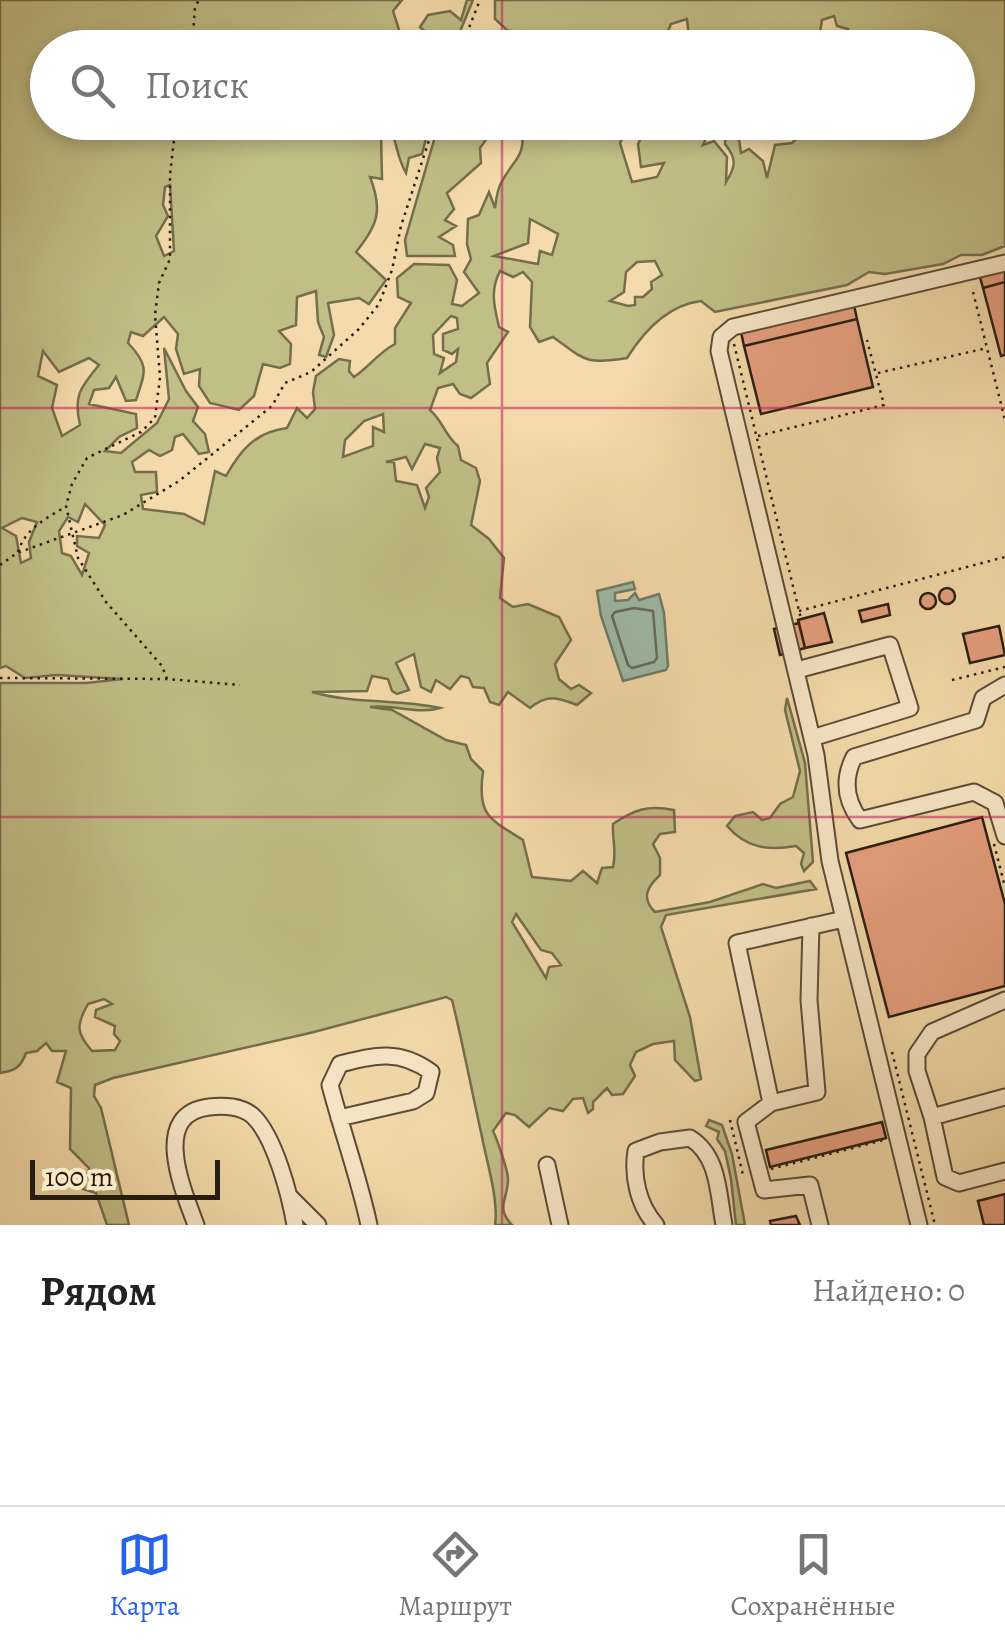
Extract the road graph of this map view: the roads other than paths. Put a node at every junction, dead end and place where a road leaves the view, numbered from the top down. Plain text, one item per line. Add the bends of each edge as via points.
1 (1005, 263) edge
2 (797, 670) junction
3 (1005, 686) edge
4 (812, 738) junction
5 (1000, 801) edge
6 (998, 834) edge
7 (844, 919) junction
8 (811, 926) junction
9 (1005, 1000) edge
10 (1005, 1098) edge
11 (771, 1103) junction
12 (932, 1117) junction
13 (338, 1118) junction
14 (547, 1165) dead end
15 (1005, 1170) edge
16 (286, 1194) junction
17 (294, 1223) edge
18 (196, 1225) edge
19 (318, 1225) edge
20 (369, 1225) edge
21 (560, 1225) edge
22 (656, 1225) edge
23 (724, 1225) edge
24 (820, 1225) edge
25 (920, 1225) edge

1 - 2 lane via 733,327 720,337
2 - 4 lane
2 - 4 lane via 890,646 910,708
3 - 5 lane via 983,698 976,720 854,757 846,774 850,806 860,820 974,792
4 - 7 lane
5 - 6 lane
7 - 8 lane
7 - 25 lane
8 - 11 lane via 809,1000 818,1092
8 - 11 lane via 737,943
9 - 12 lane via 932,1032 917,1054
10 - 12 lane
11 - 24 lane via 746,1122 764,1190 810,1185
12 - 15 lane via 945,1178 958,1183
13 - 13 lane via 413,1101 426,1093 431,1072 411,1058 375,1055 340,1064 330,1085
13 - 20 lane
14 - 21 lane
16 - 17 lane
16 - 18 lane via 268,1136 251,1113 224,1105 195,1108 178,1125 174,1146
16 - 19 lane
22 - 23 lane via 638,1192 636,1151 690,1138 712,1162

